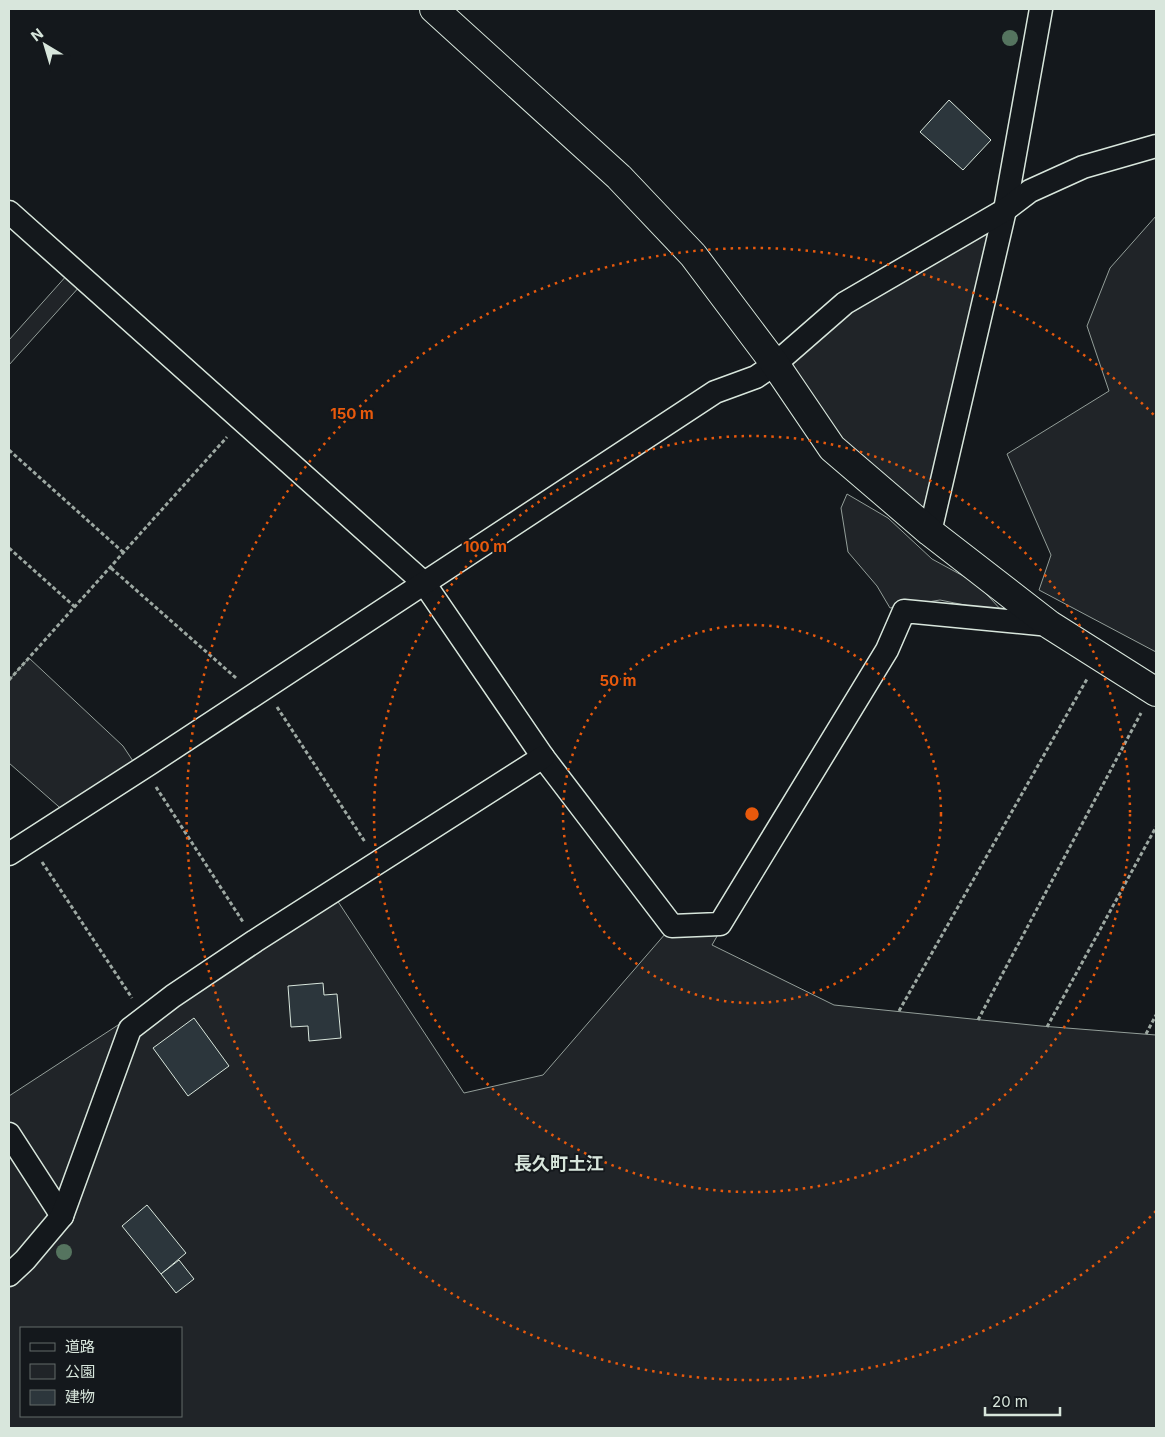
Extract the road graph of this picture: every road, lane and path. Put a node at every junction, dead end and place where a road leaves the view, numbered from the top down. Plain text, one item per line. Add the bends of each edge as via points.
1 (434, 9) edge
2 (1041, 9) edge
3 (1156, 146) edge
4 (1005, 210) junction
5 (9, 212) edge
6 (776, 364) junction
7 (232, 432) dead end
8 (9, 450) edge
9 (930, 532) junction
10 (9, 548) edge
11 (124, 553) junction
12 (111, 568) junction
13 (424, 583) junction
14 (75, 607) junction
15 (1050, 625) junction
16 (1090, 672) dead end
17 (236, 679) dead end
18 (9, 680) edge
19 (265, 687) junction
20 (1150, 700) edge
21 (543, 757) junction
22 (143, 767) junction
23 (1156, 827) edge
24 (9, 854) edge
25 (37, 855) dead end
26 (378, 863) junction
27 (255, 941) junction
28 (899, 1011) dead end
29 (1156, 1015) edge
30 (145, 1017) junction
31 (978, 1020) dead end
32 (1047, 1027) dead end
33 (1146, 1034) dead end
34 (9, 1134) edge
35 (62, 1216) junction
36 (9, 1275) edge

1 - 6 street via 632,191 693,254
2 - 4 street
3 - 4 street via 1083,167 1030,191
4 - 6 street via 845,303
4 - 9 street
5 - 13 street
6 - 9 street via 832,448
6 - 13 street via 756,377 715,392
7 - 11 path
8 - 11 path
9 - 15 street
10 - 14 path
11 - 12 path
12 - 14 path
12 - 17 path
13 - 19 street
13 - 21 street
14 - 18 path
15 - 20 street
15 - 21 street via 904,611 887,650 720,924 672,926
16 - 28 path
19 - 22 street
19 - 26 path
20 - 31 path
21 - 26 street
22 - 24 street
22 - 27 path
23 - 32 path
25 - 30 path
26 - 27 street
27 - 30 street
29 - 33 path
30 - 35 street via 130,1029
34 - 35 street
35 - 36 street

